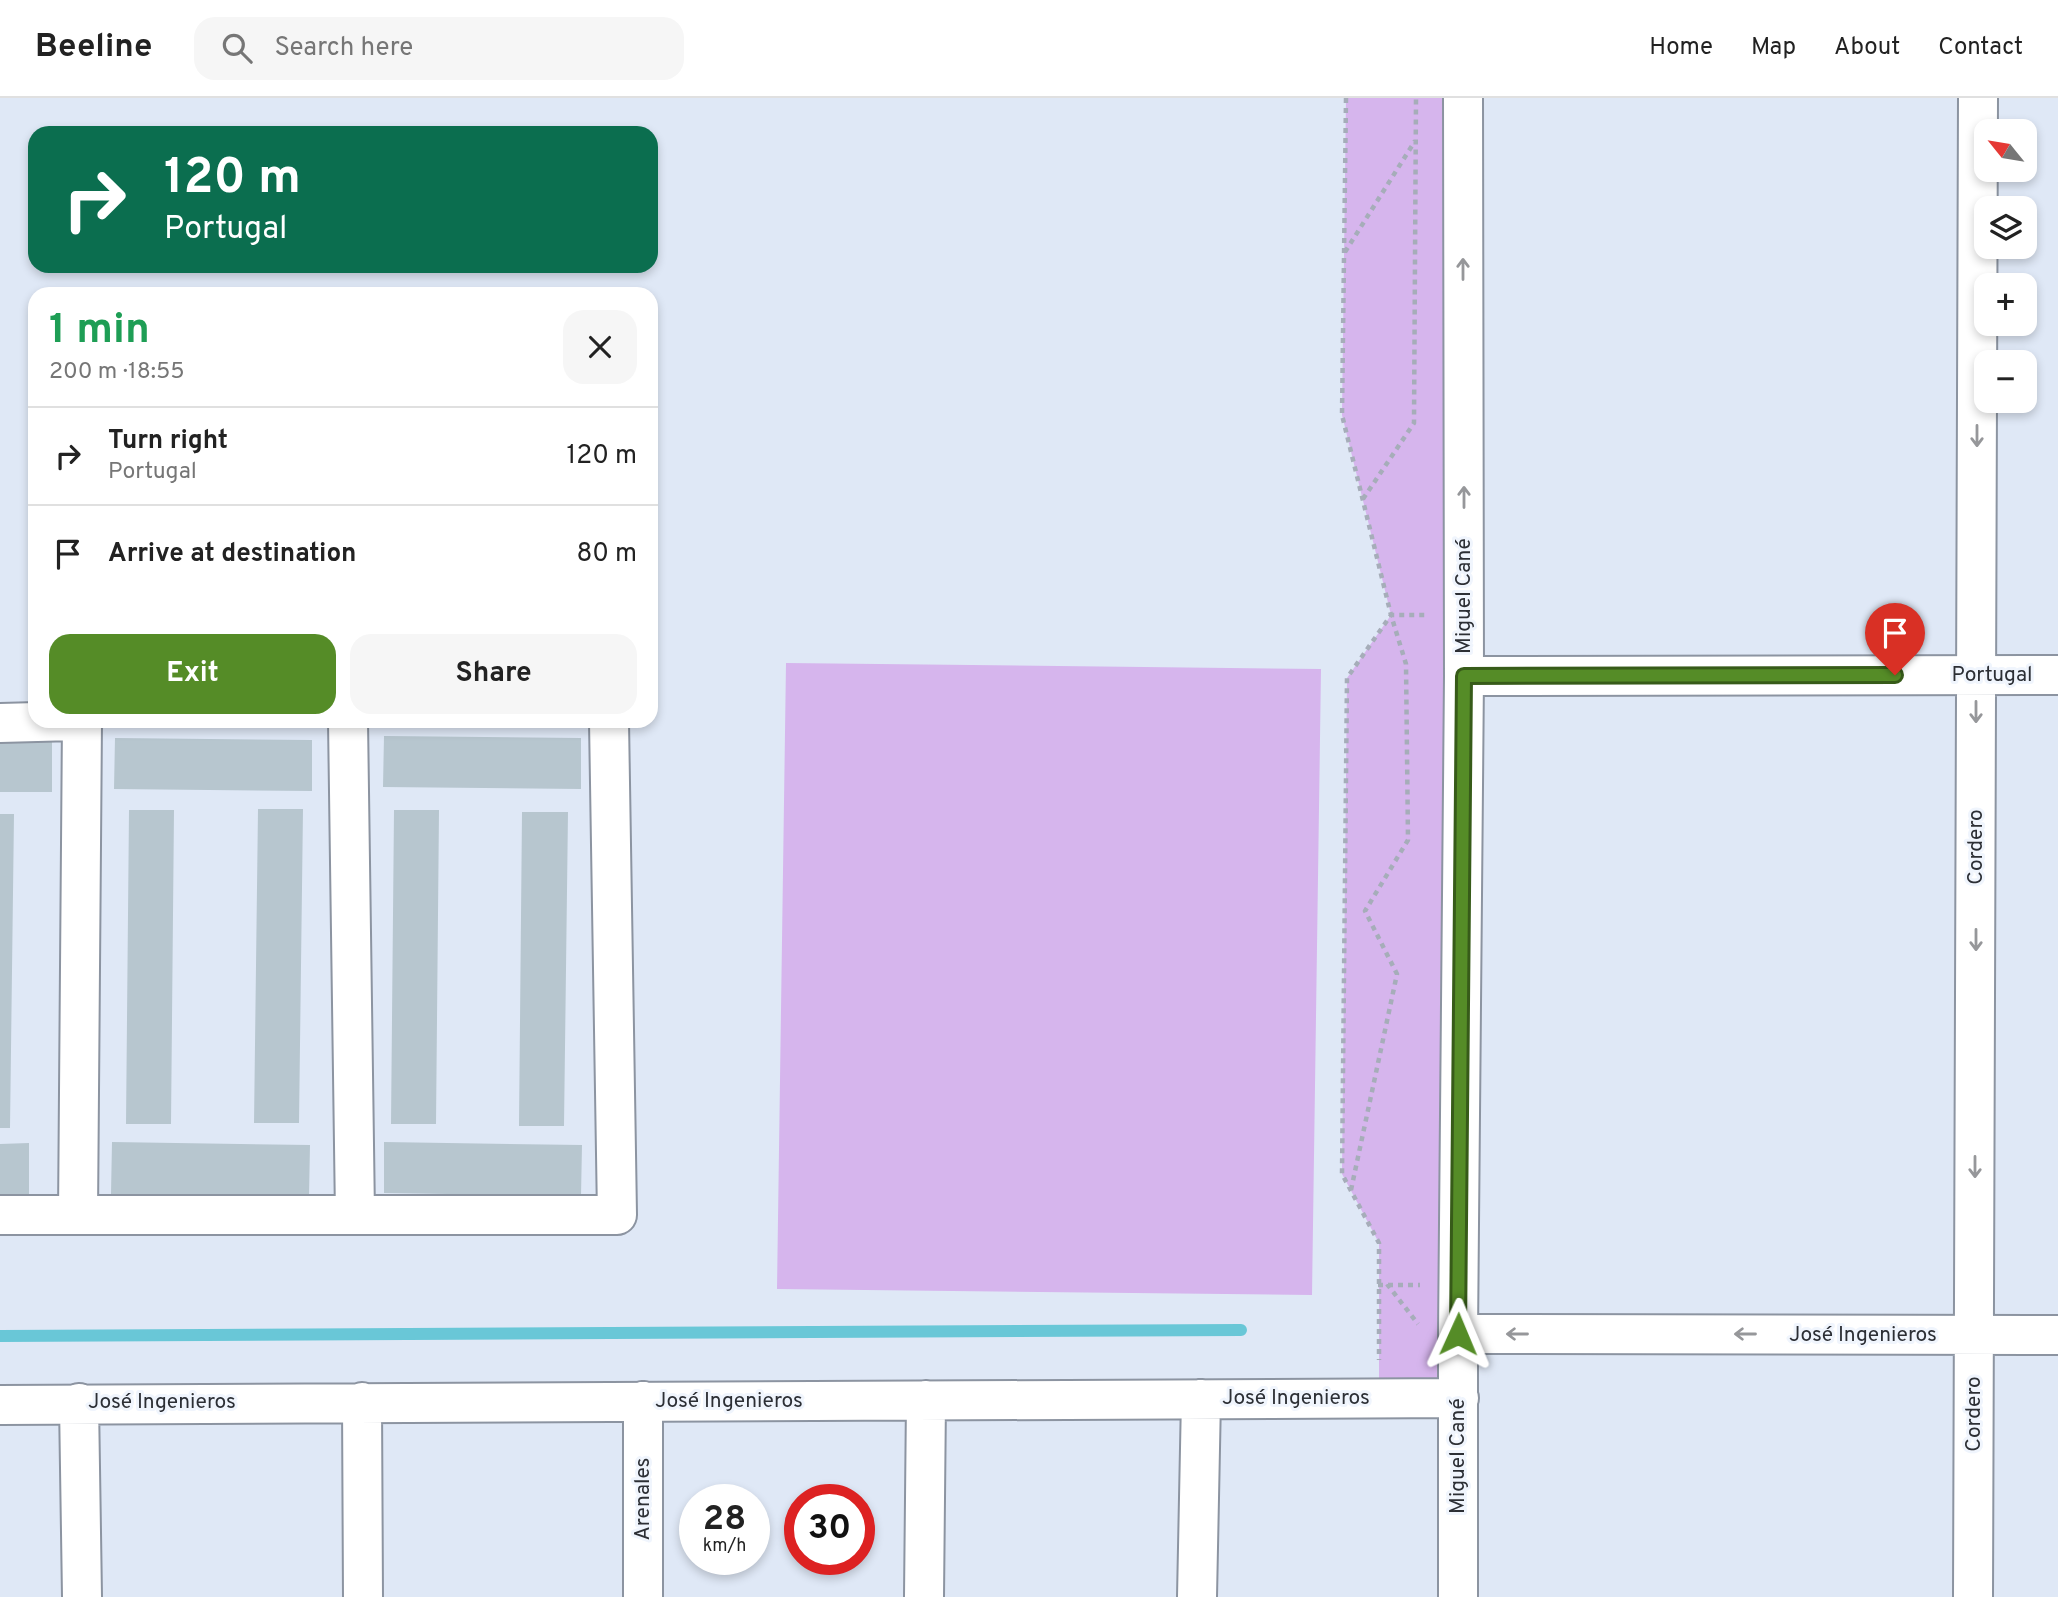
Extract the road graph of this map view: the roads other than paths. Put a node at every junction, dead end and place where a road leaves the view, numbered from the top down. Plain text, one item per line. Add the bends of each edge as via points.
1 (1463, 98) edge
2 (1978, 98) edge
3 (1976, 675) junction
4 (2058, 675) edge
5 (1464, 676) junction
6 (28, 722) edge
7 (0, 723) edge
8 (82, 728) edge
9 (348, 728) edge
10 (609, 728) edge
11 (0, 1215) edge
12 (78, 1215) junction
13 (355, 1215) junction
14 (1441, 1333) junction
15 (1974, 1335) junction
16 (2058, 1335) edge
17 (1459, 1398) junction
18 (1201, 1399) junction
19 (926, 1400) junction
20 (643, 1401) junction
21 (362, 1402) junction
22 (79, 1403) junction
23 (0, 1405) edge
24 (82, 1597) edge
25 (363, 1597) edge
26 (643, 1597) edge
27 (924, 1597) edge
28 (1197, 1597) edge
29 (1458, 1597) edge
30 (1973, 1597) edge

5 -> 1 street, Miguel Cané
2 -> 3 street, Cordero
3 - 4 street, Portugal
3 - 5 street, Portugal
3 -> 15 street, Cordero
5 - 14 street, Miguel Cané
6 - 7 street
8 - 12 street
9 - 13 street
10 - 13 street via 617,1215
11 - 12 street
12 - 13 street
15 -> 14 street, José Ingenieros
14 - 17 street, Miguel Cané
15 - 16 street, José Ingenieros
15 - 30 street, Cordero
17 - 18 street, José Ingenieros
17 - 29 street, Miguel Cané
18 - 19 street, José Ingenieros
18 - 28 street
19 - 20 street, José Ingenieros
19 - 27 street
20 - 21 street, José Ingenieros
20 - 26 street, Arenales
21 - 22 street, José Ingenieros
21 - 25 street
22 - 23 street, José Ingenieros
22 - 24 street

